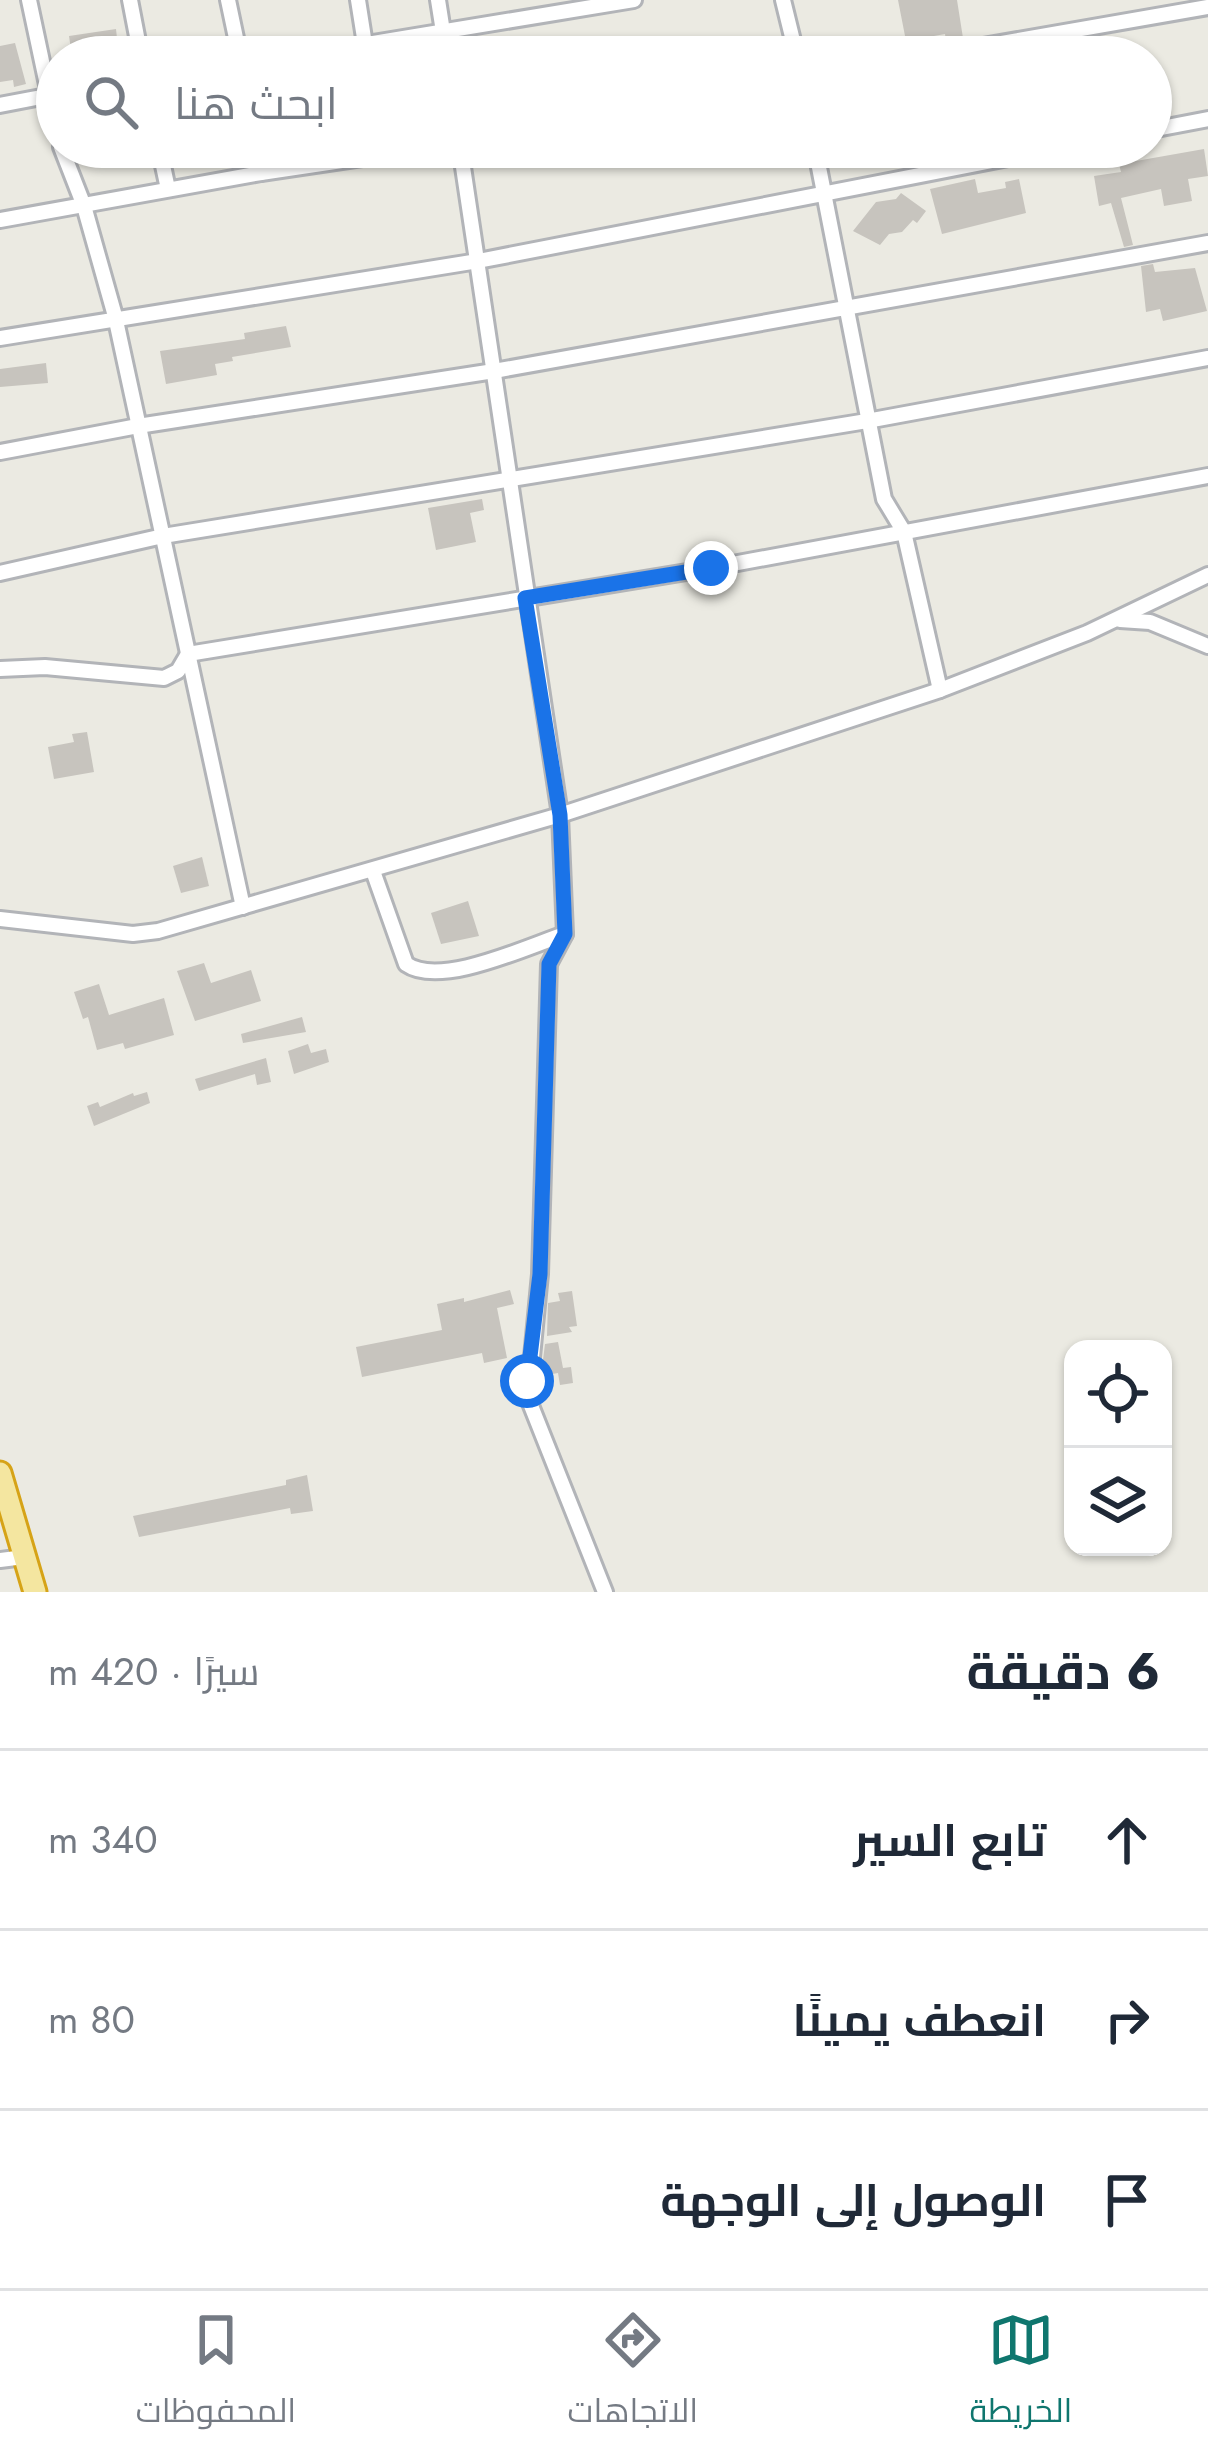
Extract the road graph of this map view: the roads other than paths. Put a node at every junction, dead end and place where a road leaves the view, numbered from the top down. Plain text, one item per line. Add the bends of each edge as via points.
1 (29, 0) edge
2 (130, 0) edge
3 (228, 0) edge
4 (358, 0) edge
5 (439, 0) edge
6 (634, 0) edge
7 (783, 0) edge
8 (563, 6) edge
9 (1208, 8) edge
10 (444, 33) junction
11 (38, 36) edge
12 (137, 36) edge
13 (236, 36) edge
14 (364, 36) edge
15 (431, 36) edge
16 (444, 36) edge
17 (792, 36) edge
18 (1043, 36) edge
19 (36, 98) edge
20 (0, 105) edge
21 (1208, 119) edge
22 (1172, 126) edge
23 (69, 168) edge
24 (164, 168) edge
25 (260, 168) edge
26 (284, 168) edge
27 (463, 168) edge
28 (819, 168) edge
29 (957, 168) edge
30 (261, 172) junction
31 (168, 189) junction
32 (824, 194) junction
33 (84, 206) junction
34 (0, 220) edge
35 (1208, 243) edge
36 (478, 261) junction
37 (846, 308) junction
38 (115, 316) junction
39 (0, 338) edge
40 (1208, 358) edge
41 (494, 371) junction
42 (867, 421) junction
43 (138, 426) junction
44 (0, 452) edge
45 (1208, 476) edge
46 (509, 477) junction
47 (904, 532) junction
48 (163, 536) junction
49 (0, 573) edge
50 (1208, 575) edge
51 (525, 598) junction
52 (1115, 620) junction
53 (1208, 646) edge
54 (188, 654) junction
55 (0, 669) edge
56 (940, 690) junction
57 (560, 815) junction
58 (373, 871) junction
59 (243, 907) junction
60 (0, 919) edge
61 (565, 934) junction
62 (0, 1473) edge
63 (24, 1557) junction
64 (0, 1560) edge
65 (34, 1592) edge
66 (604, 1592) edge

1 - 11 street
2 - 12 street
3 - 13 street
4 - 14 street
5 - 10 street
6 - 8 street
7 - 17 street
8 - 10 street
9 - 18 street
10 - 15 street
10 - 16 street
19 - 20 street
21 - 22 street
23 - 33 street
24 - 31 street
25 - 30 street
26 - 30 street
27 - 36 street
28 - 32 street
29 - 32 street
30 - 31 street
31 - 33 street
32 - 36 street
32 - 37 street
33 - 34 street
33 - 38 street
35 - 37 street
36 - 38 street
36 - 41 street
37 - 41 street
37 - 42 street
38 - 39 street
38 - 43 street
40 - 42 street
41 - 43 street
41 - 46 street
42 - 46 street
42 - 47 street via 884,499
43 - 44 street
43 - 48 street
45 - 47 street
46 - 48 street
46 - 51 street
47 - 51 street
47 - 56 street
48 - 49 street
48 - 54 street
50 - 52 street
51 - 54 street
51 - 57 street
52 - 53 street via 1150,622
52 - 56 street
54 - 55 street via 164,678
54 - 59 street
56 - 57 street
57 - 58 street
57 - 61 street
58 - 59 street
58 - 61 street via 406,964 416,971 448,972
59 - 60 street via 133,934
61 - 66 street via 549,964 528,1398
62 - 63 highway
63 - 64 street
63 - 65 highway

